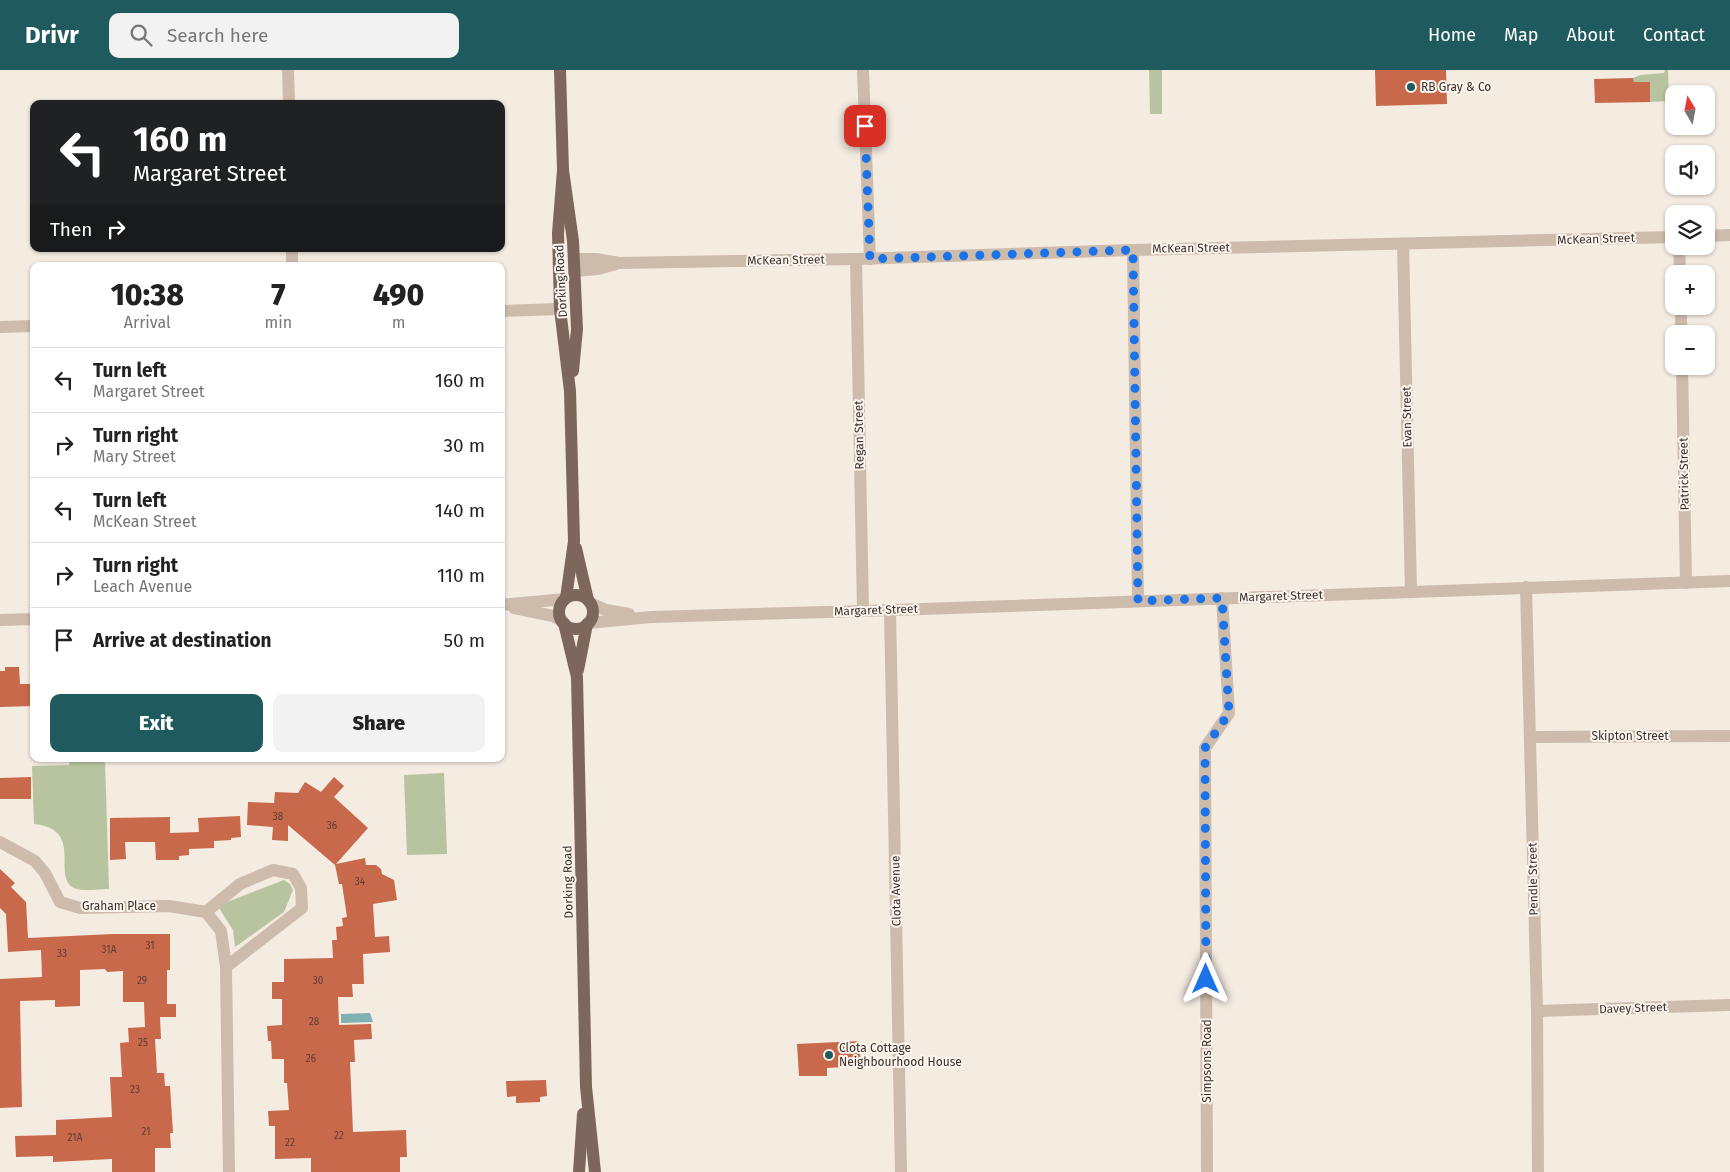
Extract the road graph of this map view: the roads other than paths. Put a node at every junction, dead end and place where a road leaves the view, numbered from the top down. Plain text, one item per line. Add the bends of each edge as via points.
1 (288, 70) edge
2 (560, 70) edge
3 (863, 70) edge
4 (289, 100) edge
5 (563, 170) junction
6 (1730, 235) edge
7 (1715, 236) edge
8 (1665, 237) edge
9 (1403, 244) junction
10 (1133, 250) junction
11 (870, 259) junction
12 (856, 260) junction
13 (574, 265) junction
14 (560, 309) junction
15 (505, 311) edge
16 (30, 326) edge
17 (0, 327) edge
18 (1682, 375) edge
19 (570, 391) junction
20 (574, 541) junction
21 (1730, 581) edge
22 (1686, 583) junction
23 (1526, 587) junction
24 (1411, 591) junction
25 (1222, 598) junction
26 (565, 599) junction
27 (1138, 601) junction
28 (589, 602) junction
29 (505, 605) edge
30 (505, 606) edge
31 (890, 610) junction
32 (863, 611) junction
33 (651, 616) junction
34 (30, 619) edge
35 (0, 620) edge
36 (563, 622) junction
37 (587, 624) junction
38 (577, 677) junction
39 (1730, 736) edge
40 (1530, 737) junction
41 (0, 842) edge
42 (206, 912) junction
43 (226, 967) junction
44 (1730, 1005) edge
45 (1537, 1011) junction
46 (586, 1087) junction
47 (229, 1172) edge
48 (579, 1172) edge
49 (595, 1172) edge
50 (902, 1172) edge
51 (1207, 1172) edge
52 (1538, 1172) edge

1 - 4 street
2 - 5 main road, Dorking Road
3 - 11 street
5 - 13 main road, Dorking Road
5 - 14 main road, Dorking Road via 558,233
6 - 7 street
8 - 9 street, McKean Street
9 - 10 street, McKean Street
9 - 24 street, Evan Street
10 - 11 street, McKean Street
10 - 27 street
11 - 12 street, McKean Street
12 - 13 street, McKean Street via 619,263 596,259
12 - 32 street, Regan Street
13 - 19 main road, Dorking Road via 577,329
14 - 15 street
14 - 19 main road, Dorking Road
16 - 17 street
18 - 22 street, Patrick Street
19 - 20 main road, Dorking Road
20 - 26 main road, Dorking Road
20 - 28 main road, Dorking Road
21 - 22 street, Margaret Street
22 - 23 street, Margaret Street
23 - 24 street, Margaret Street
23 - 40 street, Pendle Street
24 - 25 street, Margaret Street
25 - 27 street, Margaret Street
25 - 51 street, Simpsons Road via 1229,713 1205,748
26 - 28 main road via 575,595
26 - 29 street
26 - 36 main road via 560,607
27 - 31 street, Margaret Street
28 - 33 street, Margaret Street via 613,612
28 - 37 main road via 593,613
30 - 36 street via 553,616
31 - 32 street, Margaret Street
31 - 50 street, Clota Avenue
32 - 33 street, Margaret Street
33 - 37 street, Margaret Street
34 - 35 street
36 - 37 main road via 578,628
36 - 38 main road, Dorking Road
37 - 38 main road, Dorking Road
38 - 46 main road, Dorking Road
39 - 40 street, Skipton Street
40 - 45 street, Pendle Street
41 - 42 street, Graham Place via 35,861 60,902 80,908 169,906
42 - 43 street via 221,931
42 - 43 street via 240,884 272,870 293,874 301,888 302,908
43 - 47 street
44 - 45 street, Davey Street
45 - 52 street, Pendle Street
46 - 48 main road, Dorking Road
46 - 49 main road, Dorking Road

